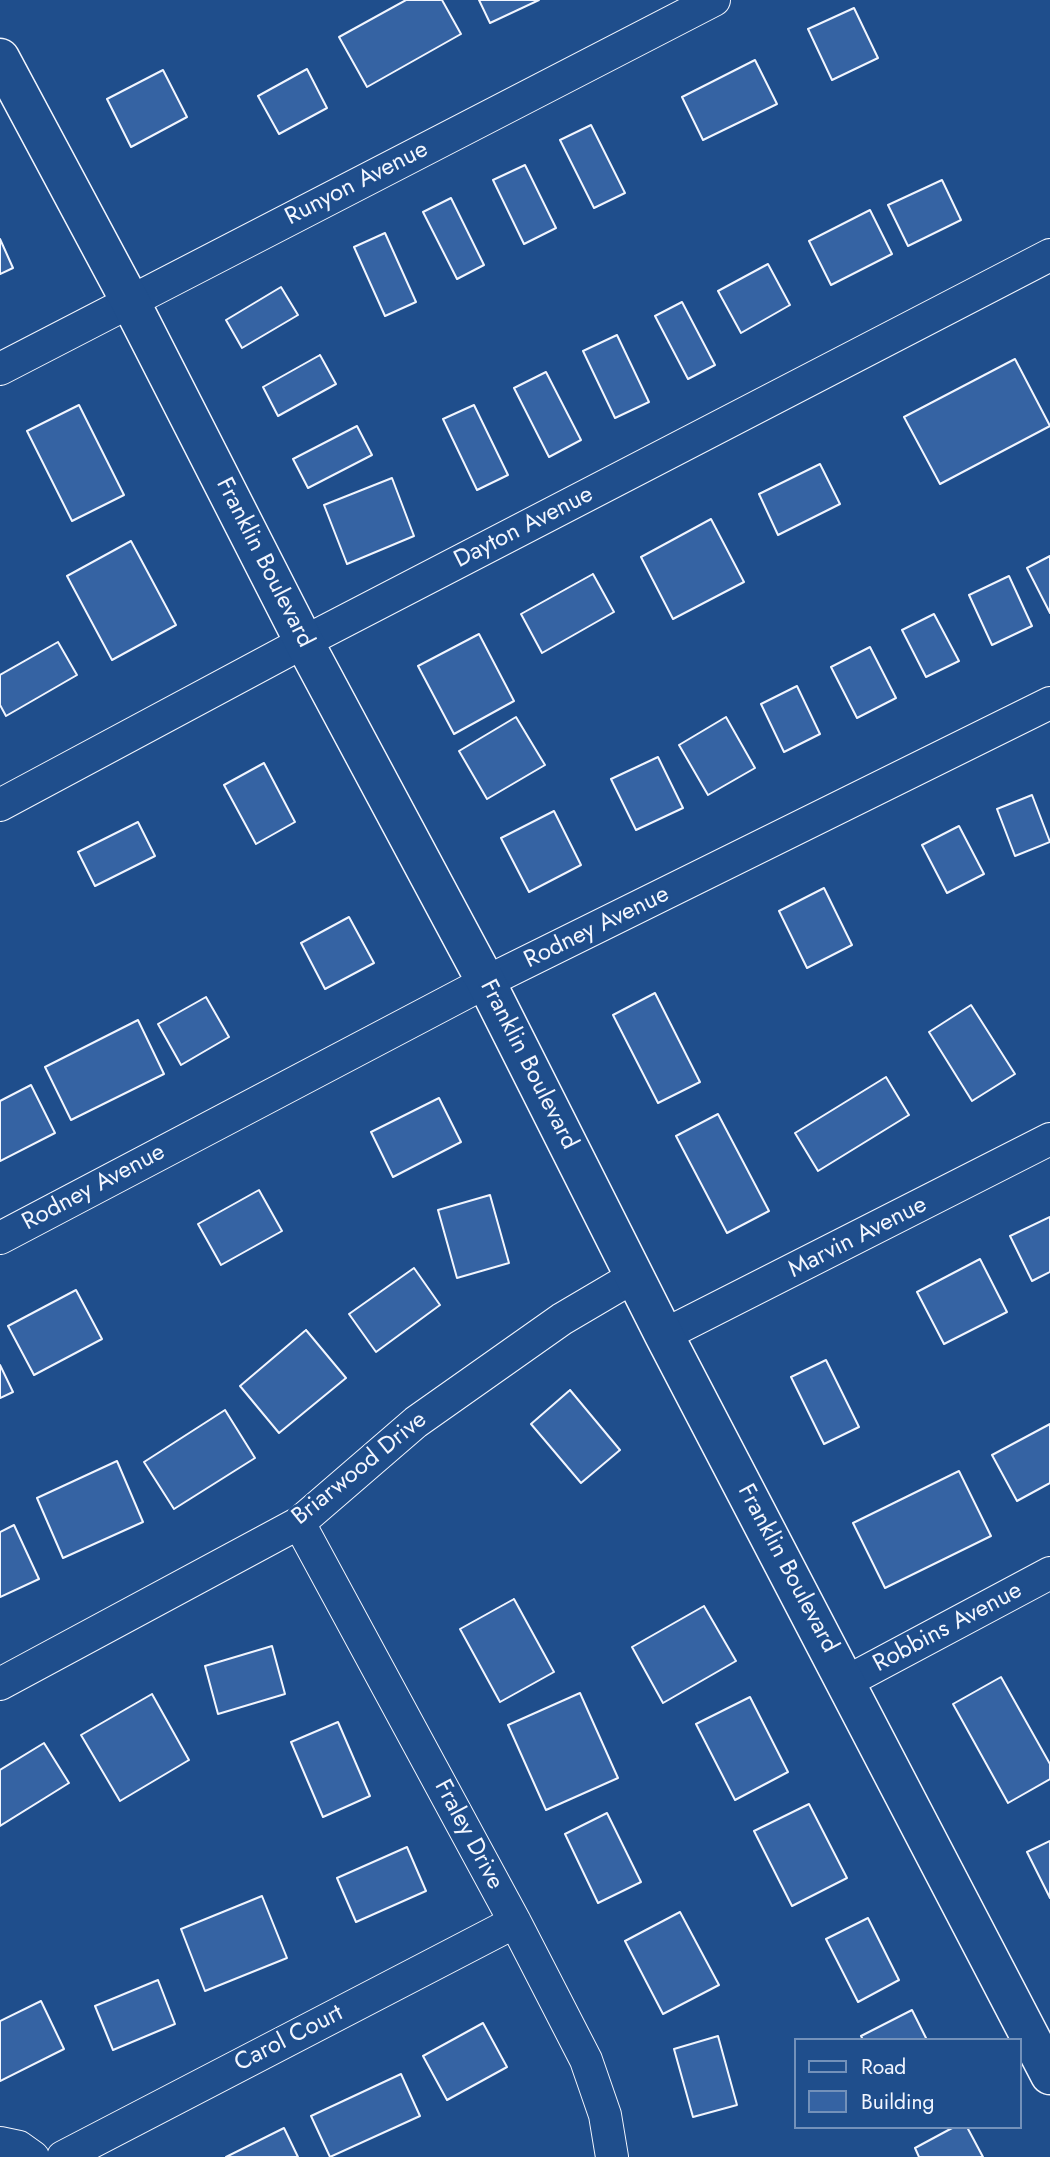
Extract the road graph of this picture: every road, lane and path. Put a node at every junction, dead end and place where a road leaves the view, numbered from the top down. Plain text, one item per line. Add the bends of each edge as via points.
1 (714, 0) edge
2 (0, 58) edge
3 (1050, 255) edge
4 (130, 301) junction
5 (0, 369) edge
6 (304, 642) junction
7 (1050, 702) edge
8 (0, 806) edge
9 (486, 982) junction
10 (1050, 1139) edge
11 (0, 1238) edge
12 (635, 1276) junction
13 (664, 1335) junction
14 (299, 1523) junction
15 (1050, 1573) edge
16 (845, 1682) junction
17 (0, 1684) edge
18 (515, 1922) junction
19 (1039, 2025) edge
20 (1050, 2075) edge
21 (0, 2143) edge
22 (33, 2157) edge
23 (63, 2157) edge
24 (612, 2157) edge

1 - 4 street, Runyon Avenue
2 - 4 street, Franklin Boulevard
3 - 6 street, Dayton Avenue
4 - 5 street, Runyon Avenue
4 - 6 street, Franklin Boulevard
6 - 8 street, Dayton Avenue
6 - 9 street, Franklin Boulevard
7 - 9 street, Rodney Avenue
9 - 11 street, Rodney Avenue
9 - 12 street, Franklin Boulevard
10 - 13 street, Marvin Avenue
12 - 13 street, Franklin Boulevard
12 - 14 street, Briarwood Drive via 562,1318 416,1422
13 - 16 street, Franklin Boulevard
14 - 17 street, Briarwood Drive
14 - 18 street, Fraley Drive
15 - 16 street, Robbins Avenue
16 - 19 street, Franklin Boulevard
18 - 23 street, Carol Court
18 - 24 street, Fraley Drive via 586,2060 605,2115
19 - 20 street, Franklin Boulevard
21 - 22 street via 19,2147

